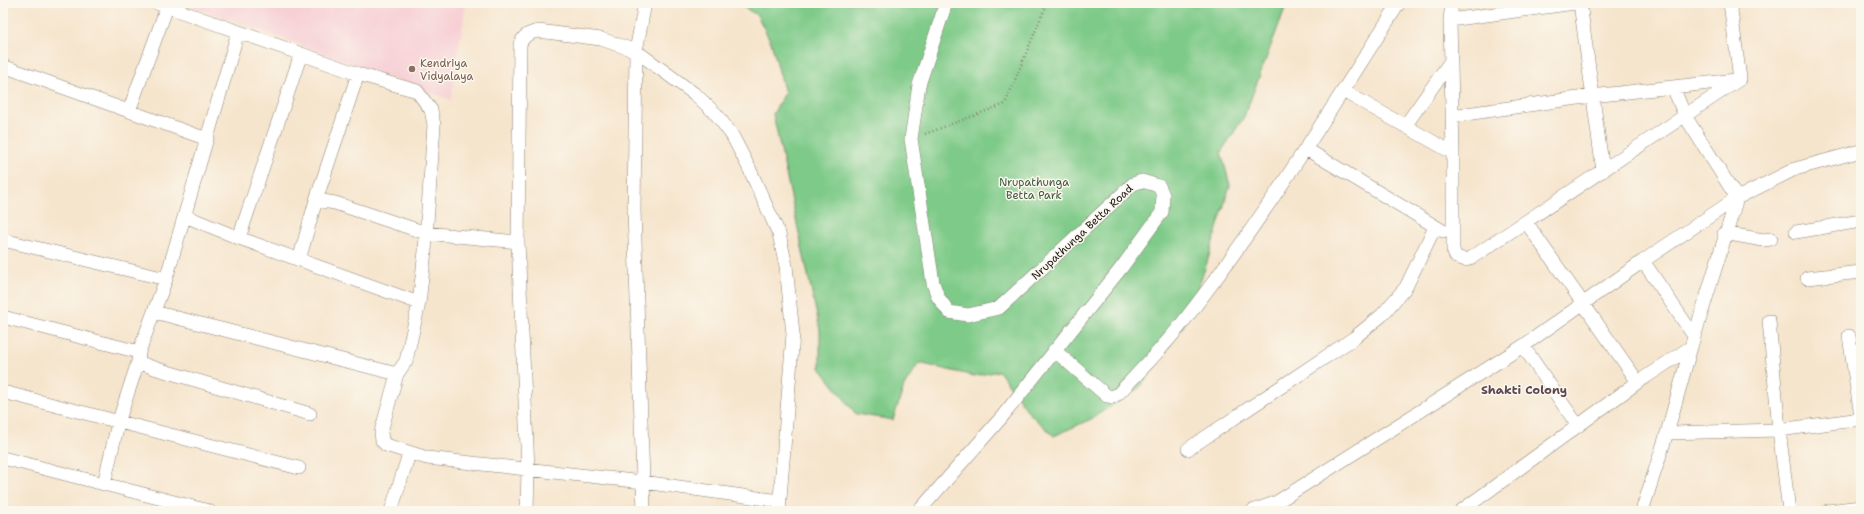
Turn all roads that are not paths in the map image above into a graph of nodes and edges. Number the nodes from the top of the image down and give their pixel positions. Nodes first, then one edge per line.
1 (645, 3) edge
2 (946, 3) edge
3 (1399, 3) edge
4 (1452, 3) edge
5 (1575, 3) edge
6 (1580, 3) edge
7 (1730, 3) edge
8 (162, 5) edge
9 (1450, 20) junction
10 (238, 32) junction
11 (636, 51) junction
12 (301, 54) junction
13 (1450, 62) junction
14 (3, 66) edge
15 (358, 74) junction
16 (1740, 79) junction
17 (1673, 87) junction
18 (1343, 90) junction
19 (1592, 96) junction
20 (129, 111) junction
21 (1452, 116) junction
22 (1685, 116) junction
23 (1405, 126) junction
24 (207, 139) junction
25 (1306, 149) junction
26 (1861, 151) edge
27 (1453, 153) junction
28 (1602, 171) junction
29 (1737, 198) junction
30 (316, 200) junction
31 (185, 216) junction
32 (1861, 221) edge
33 (1526, 222) junction
34 (1435, 226) junction
35 (1796, 232) dead end
36 (426, 233) junction
37 (1724, 233) junction
38 (1453, 237) junction
39 (239, 238) junction
40 (1771, 239) dead end
41 (3, 240) edge
42 (518, 242) junction
43 (299, 260) junction
44 (1643, 261) junction
45 (1861, 272) edge
46 (1807, 278) dead end
47 (166, 280) junction
48 (419, 303) junction
49 (1582, 303) junction
50 (154, 312) junction
51 (3, 317) edge
52 (1769, 321) dead end
53 (1849, 336) dead end
54 (1692, 341) junction
55 (1523, 346) junction
56 (1054, 350) junction
57 (139, 357) junction
58 (397, 374) junction
59 (1638, 382) junction
60 (3, 392) edge
61 (310, 414) dead end
62 (1861, 416) edge
63 (1861, 419) edge
64 (118, 423) junction
65 (1578, 426) junction
66 (1779, 430) junction
67 (1667, 433) junction
68 (1188, 450) dead end
69 (409, 454) junction
70 (3, 458) edge
71 (299, 468) dead end
72 (528, 469) junction
73 (643, 482) junction
74 (104, 484) junction
75 (780, 506) edge
76 (1281, 507) edge
77 (1861, 507) edge
78 (209, 511) edge
79 (391, 511) edge
80 (527, 511) edge
81 (644, 511) edge
82 (919, 511) edge
83 (1252, 511) edge
84 (1461, 511) edge
85 (1642, 511) edge
86 (1789, 511) edge
87 (1828, 511) edge

1 - 11 street
2 - 56 street, Nrupathunga Betta Road
3 - 18 street
4 - 9 street
5 - 9 street
6 - 19 street
7 - 16 street
8 - 10 street
8 - 20 street
9 - 13 street
10 - 12 street
10 - 24 street
11 - 42 street
11 - 73 street
11 - 75 street
12 - 15 street
12 - 39 street
13 - 21 street
13 - 23 street
14 - 20 street
15 - 30 street
15 - 36 street
16 - 17 street
16 - 22 street
17 - 19 street
17 - 22 street
18 - 23 street
18 - 25 street
19 - 21 street
19 - 28 street
20 - 24 street
21 - 27 street
22 - 28 street
22 - 29 street
23 - 27 street
24 - 31 street
25 - 34 street
25 - 56 street
26 - 29 street
27 - 38 street
28 - 33 street
29 - 37 street
29 - 44 street
30 - 36 street
30 - 43 street
31 - 39 street
31 - 47 street
32 - 35 street
33 - 38 street
33 - 49 street
34 - 38 street
34 - 68 street
36 - 42 street
36 - 48 street
37 - 40 street
37 - 54 street
39 - 43 street
41 - 47 street
42 - 72 street
43 - 48 street
44 - 49 street
44 - 54 street
45 - 46 street
47 - 50 street
48 - 58 street
49 - 55 street
49 - 59 street
50 - 57 street
50 - 58 street
51 - 57 street
52 - 66 street
53 - 62 street
54 - 59 street
54 - 67 street
55 - 65 street
55 - 76 street
56 - 82 street, Nrupathunga Betta Road
57 - 61 street
57 - 64 street
58 - 69 street
59 - 65 street
60 - 64 street
63 - 66 street
64 - 71 street
64 - 74 street
65 - 84 street
66 - 67 street
66 - 86 street
67 - 85 street
69 - 72 street
69 - 79 street
70 - 74 street
72 - 73 street
72 - 80 street
73 - 75 street
73 - 81 street
74 - 78 street
76 - 83 street
77 - 87 street

